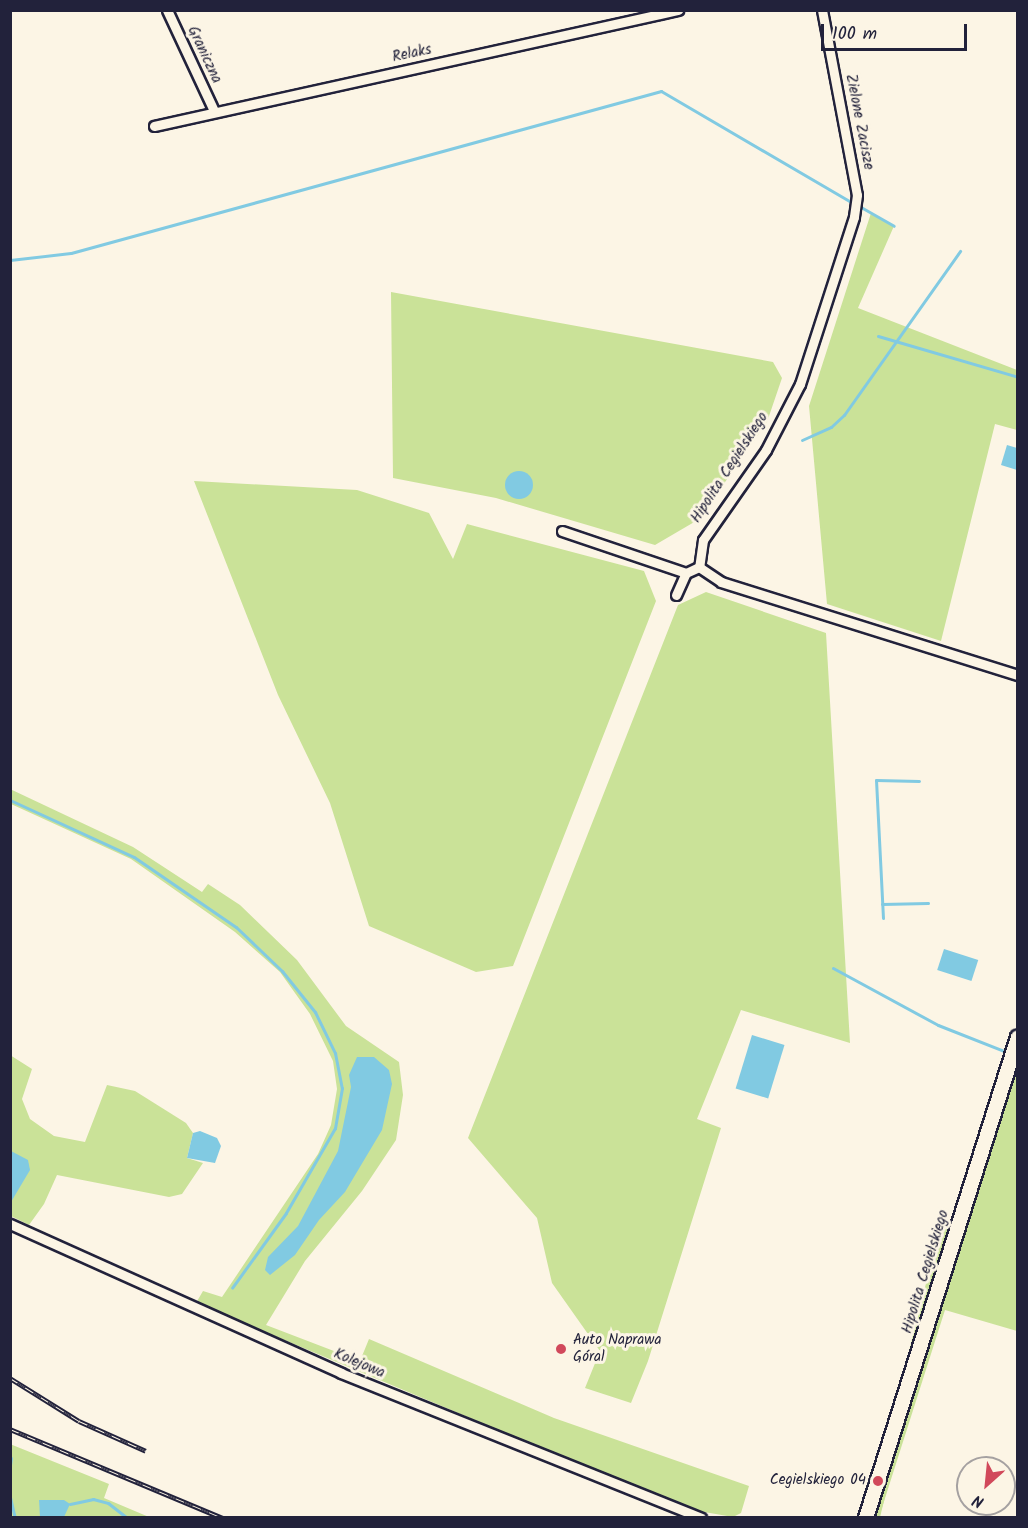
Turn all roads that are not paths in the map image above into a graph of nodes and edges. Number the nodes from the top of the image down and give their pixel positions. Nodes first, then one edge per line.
1 (167, 10) edge
2 (678, 10) edge
3 (822, 10) edge
4 (214, 111) junction
5 (154, 126) dead end
6 (856, 205) joint
7 (562, 531) dead end
8 (699, 567) junction
9 (686, 573) junction
10 (676, 595) dead end
11 (1017, 675) edge
12 (1017, 1037) edge
13 (10, 1224) edge
14 (701, 1518) edge
15 (866, 1518) edge

1 - 4 street, Graniczna
2 - 4 street, Relaks
3 - 6 street, Zielone Zacisze
4 - 5 street, Relaks
6 - 8 street, Hipolita Cegielskiego
7 - 9 street
8 - 9 street
8 - 11 street
9 - 10 street
12 - 15 street, Hipolita Cegielskiego
13 - 14 street, Kolejowa

